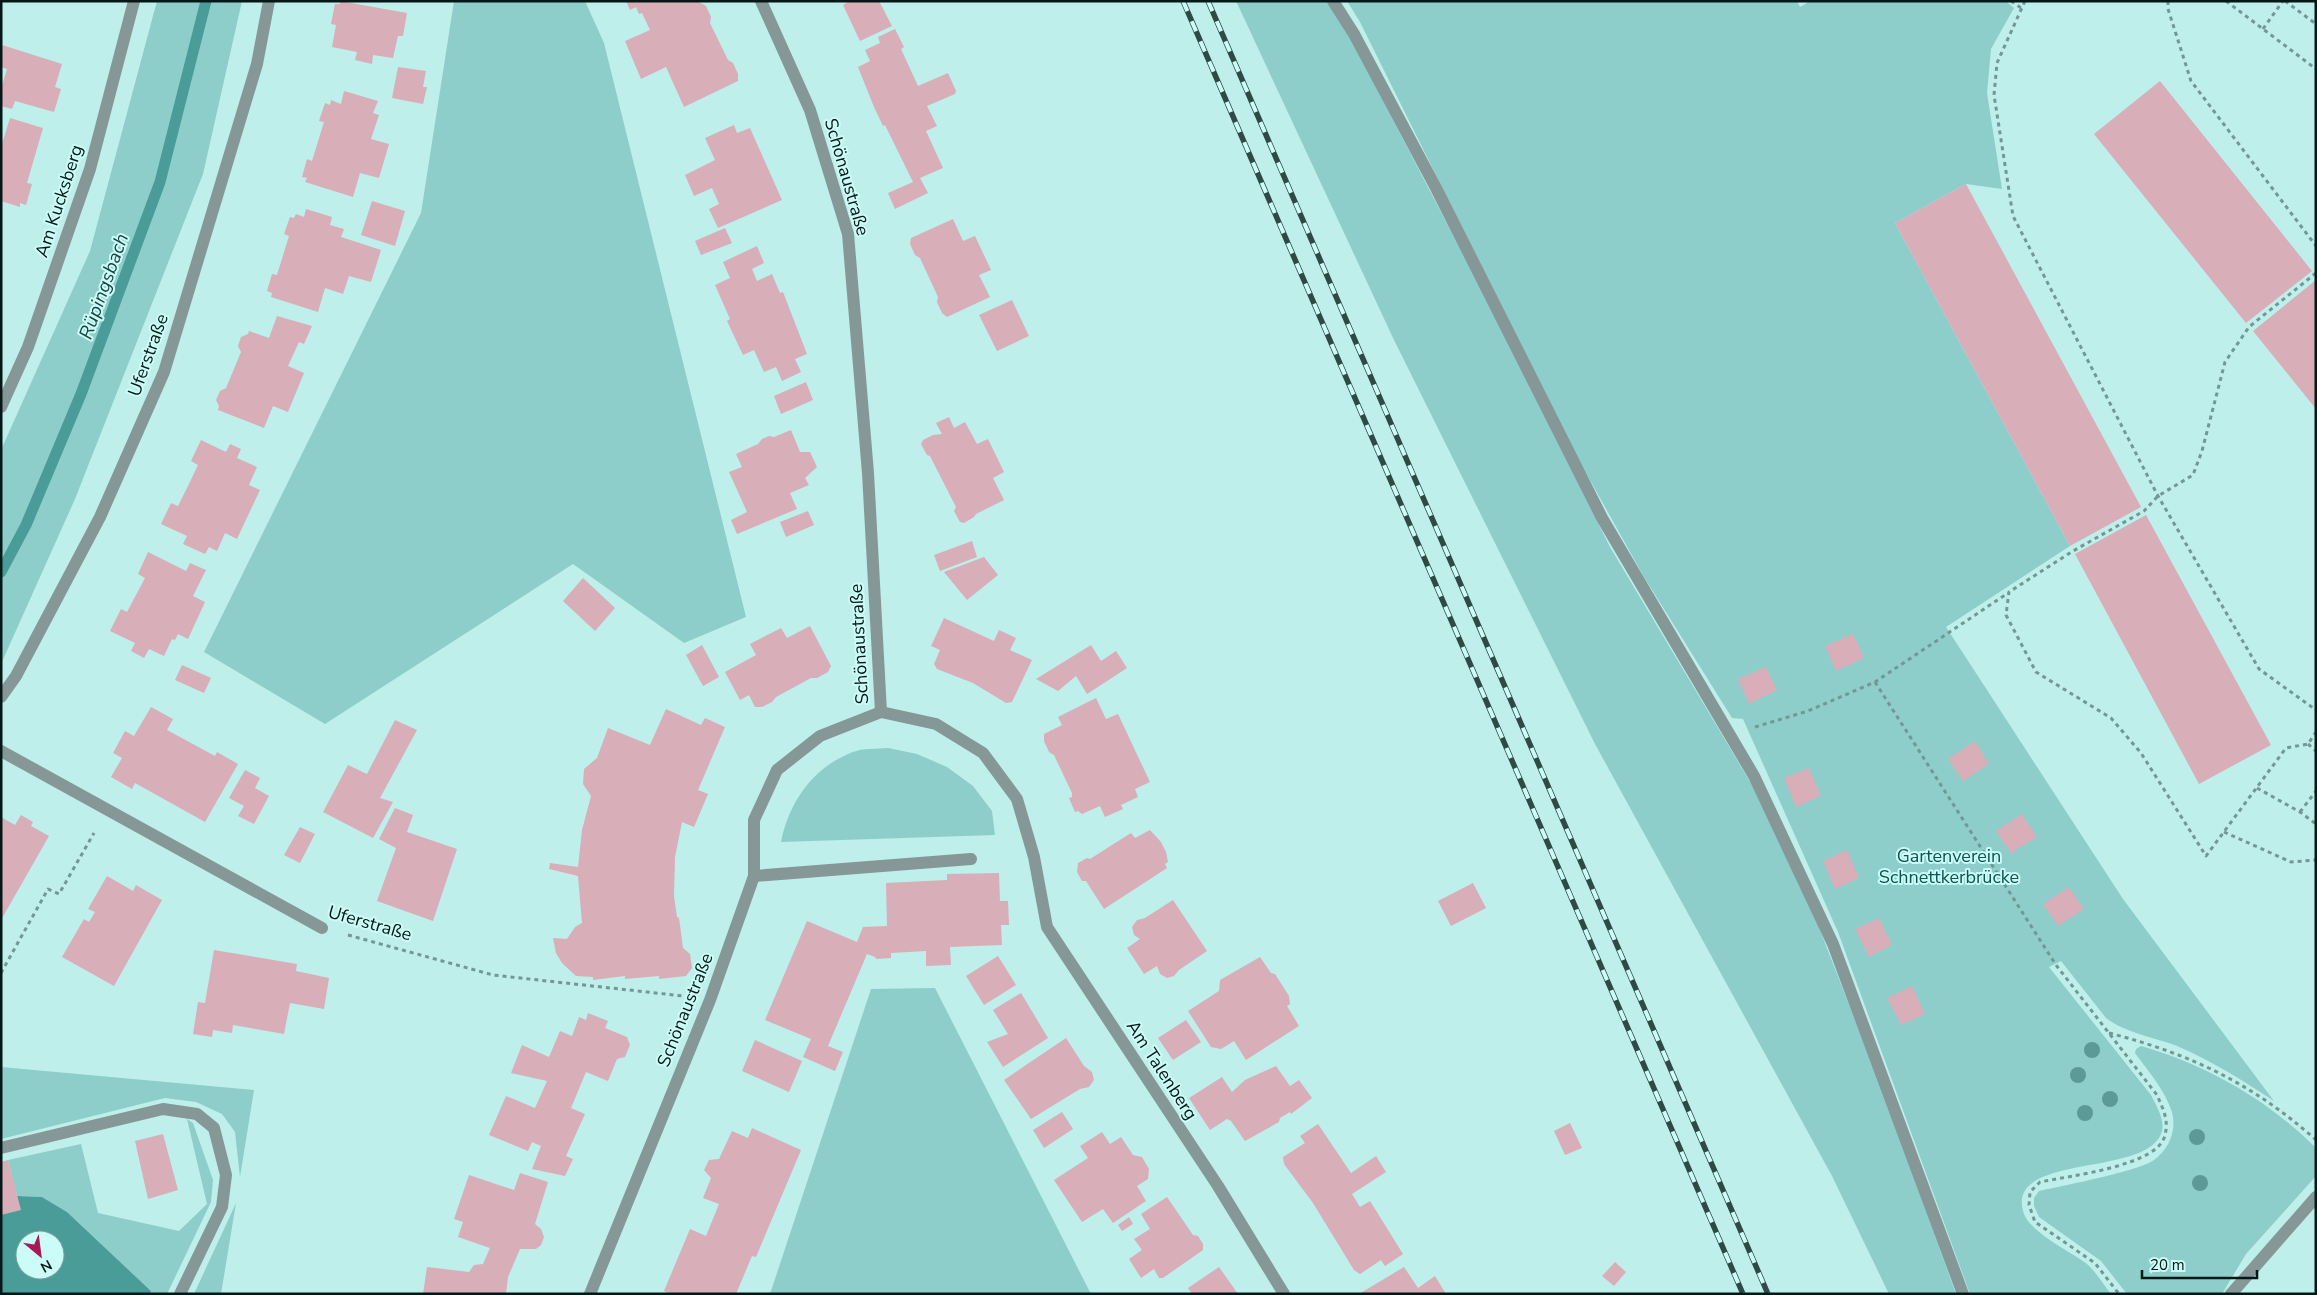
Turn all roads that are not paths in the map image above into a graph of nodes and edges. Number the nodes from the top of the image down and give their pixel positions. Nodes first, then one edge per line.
1 (134, 1) edge
2 (269, 1) edge
3 (761, 1) edge
4 (1333, 1) edge
5 (1, 407) edge
6 (1, 697) edge
7 (881, 712) junction
8 (1, 751) edge
9 (971, 859) dead end
10 (754, 876) junction
11 (322, 928) road end
12 (1, 1148) edge
13 (2316, 1197) edge
14 (2233, 1293) edge
15 (180, 1294) edge
16 (590, 1294) edge
17 (1284, 1294) edge
18 (1963, 1294) edge

1 - 5 street, Am Kucksberg
2 - 6 street, Uferstraße
3 - 7 street, Schönaustraße
4 - 18 street
7 - 10 street, Schönaustraße
7 - 17 street, Am Talenberg
8 - 11 street, Uferstraße
9 - 10 street
10 - 16 street, Schönaustraße
12 - 15 street
13 - 14 street

